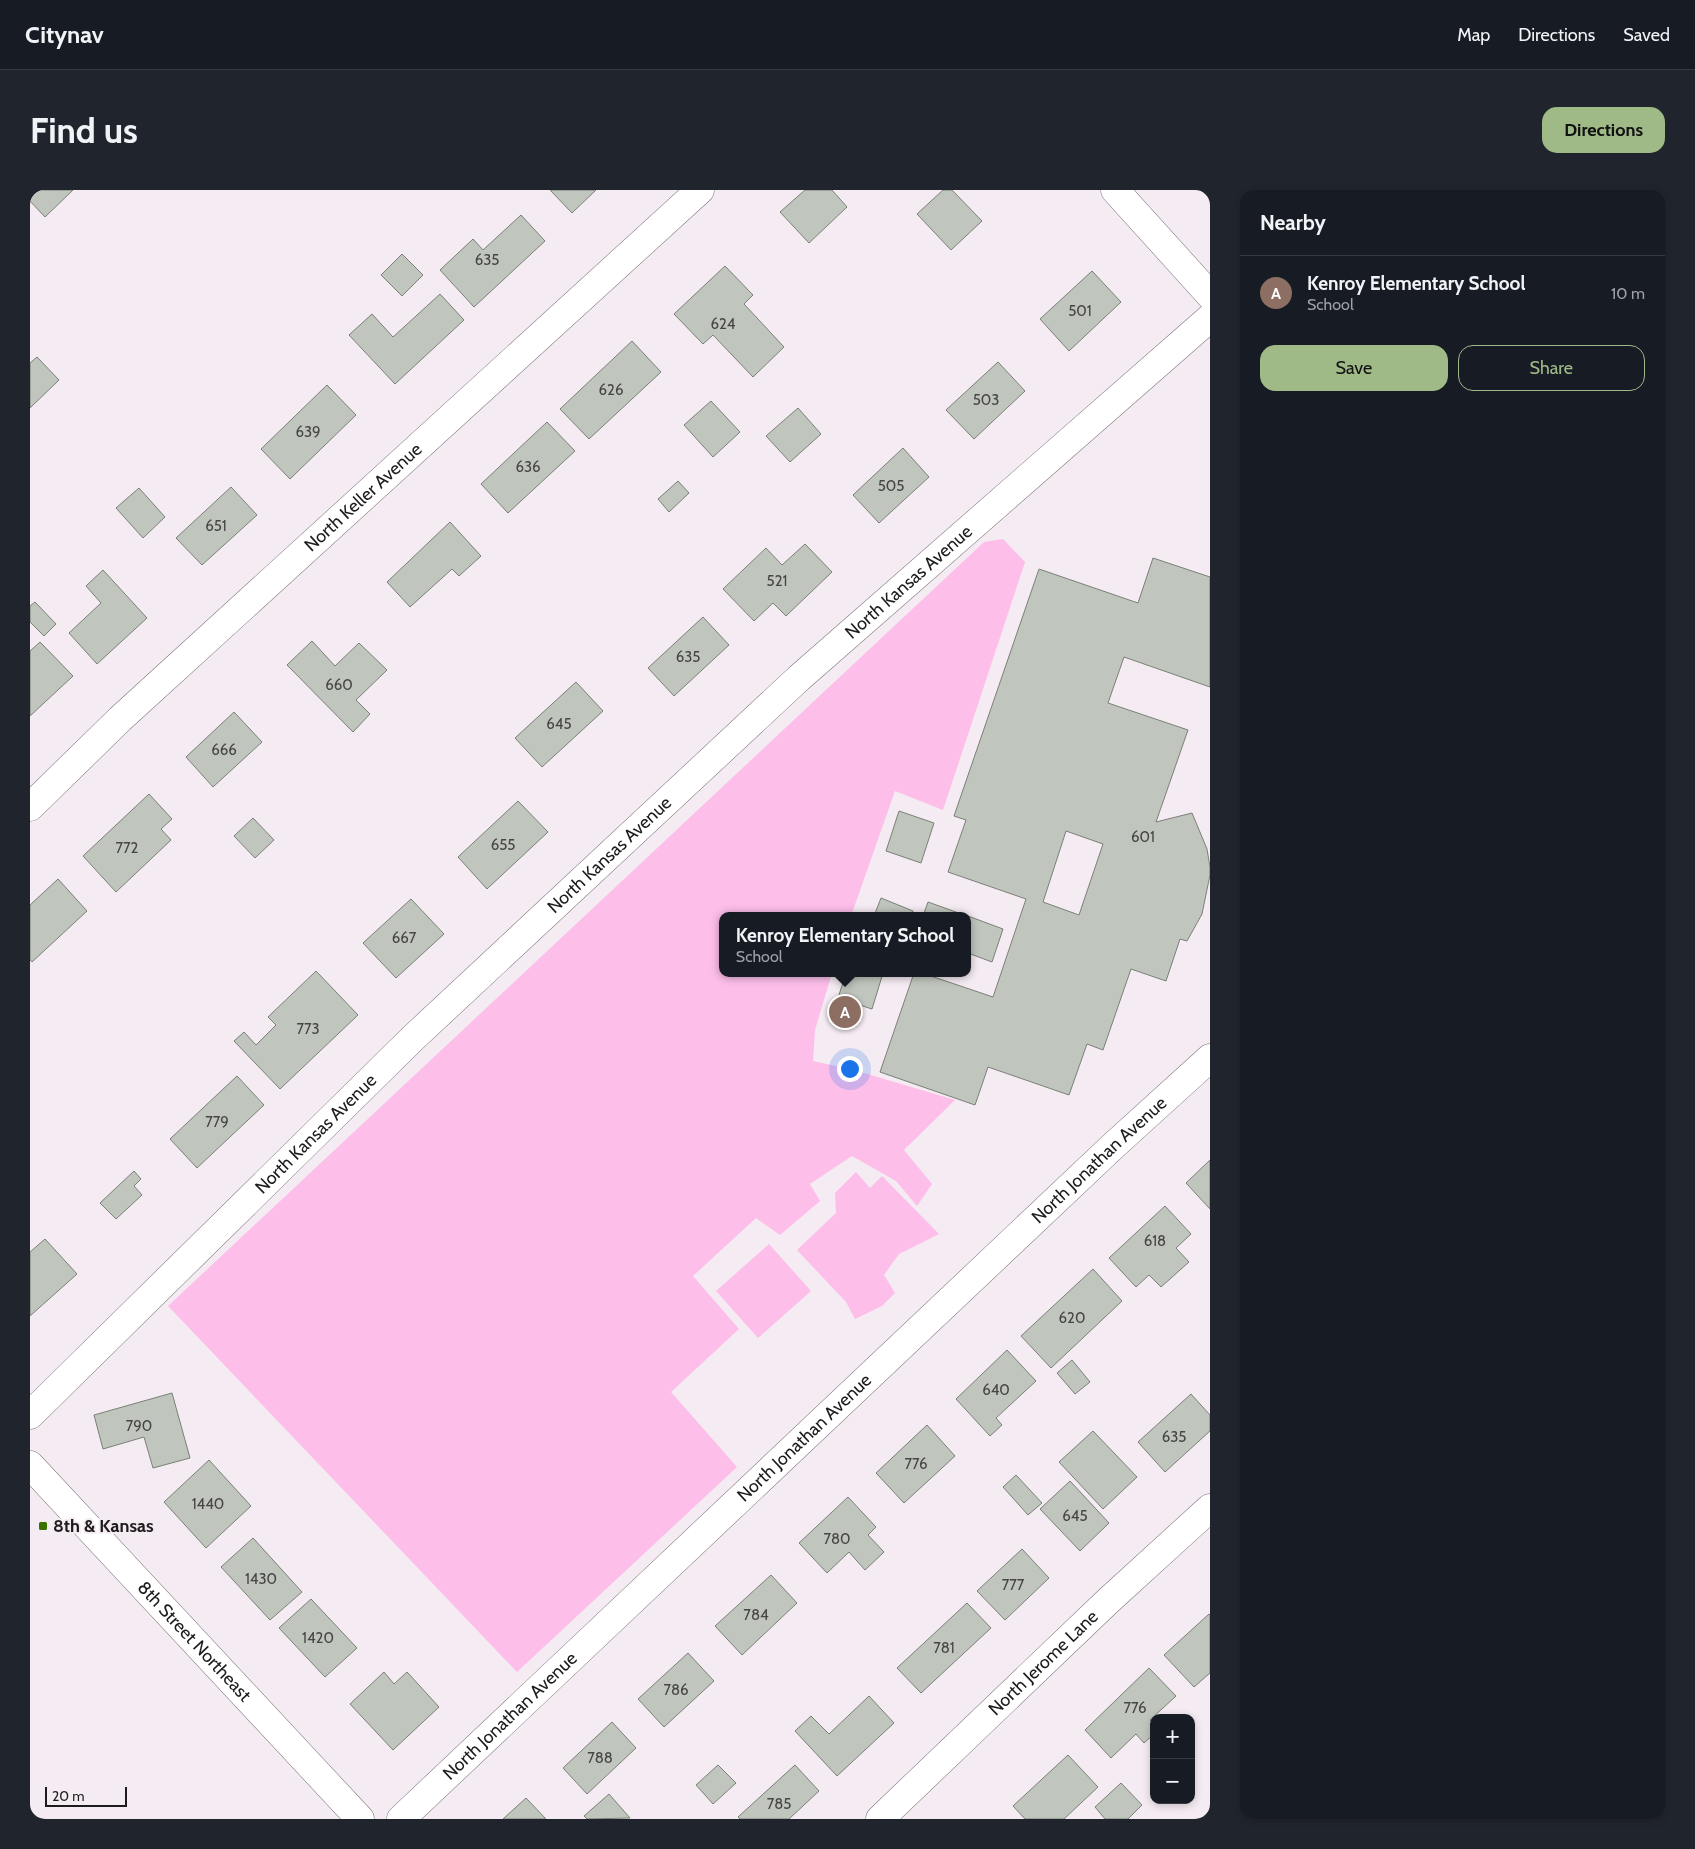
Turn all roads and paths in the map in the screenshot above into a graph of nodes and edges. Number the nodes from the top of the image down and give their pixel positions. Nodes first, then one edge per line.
1 (700, 190) edge
2 (1115, 190) edge
3 (1210, 295) edge
4 (1210, 318) edge
5 (30, 807) edge
6 (1210, 1058) edge
7 (30, 1415) edge
8 (30, 1465) edge
9 (1210, 1508) edge
10 (360, 1819) edge
11 (401, 1819) edge
12 (880, 1819) edge

1 - 5 street, North Keller Avenue
2 - 3 street
4 - 7 street, North Kansas Avenue
6 - 11 street, North Jonathan Avenue
8 - 10 street, 8th Street Northeast
9 - 12 street, North Jerome Lane

